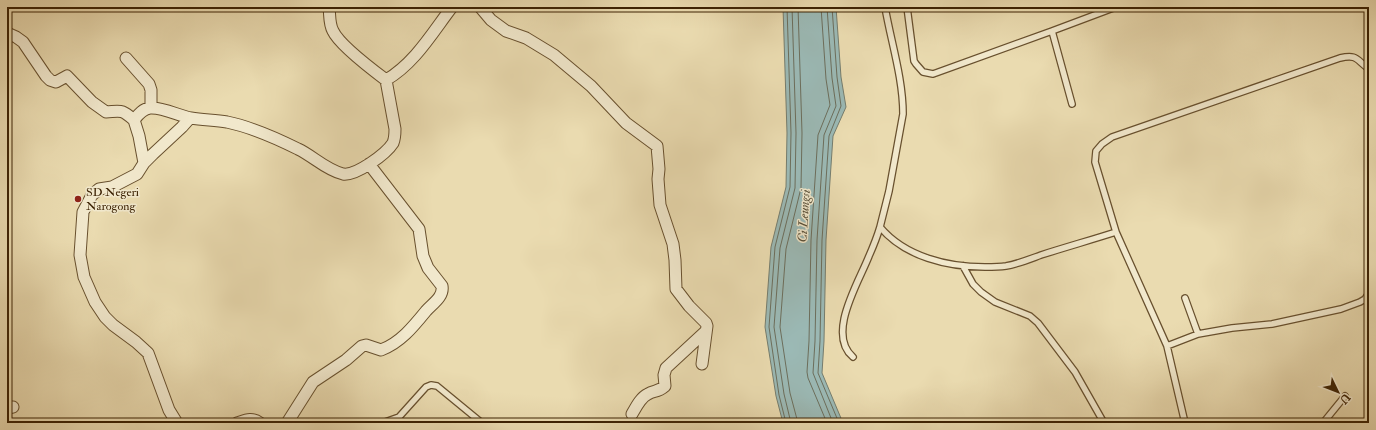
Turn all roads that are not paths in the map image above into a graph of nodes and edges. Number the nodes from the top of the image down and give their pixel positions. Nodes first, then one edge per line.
1 (329, 7) edge
2 (452, 7) edge
3 (480, 7) edge
4 (885, 7) edge
5 (907, 7) edge
6 (1116, 7) edge
7 (1052, 31) junction
8 (7, 33) edge
9 (126, 58) dead end
10 (1369, 69) edge
11 (386, 80) junction
12 (1072, 104) dead end
13 (152, 108) junction
14 (190, 118) junction
15 (134, 120) junction
16 (144, 163) junction
17 (369, 164) junction
18 (880, 227) junction
19 (1116, 232) junction
20 (963, 266) junction
21 (1369, 292) edge
22 (1185, 298) dead end
23 (706, 331) junction
24 (1198, 334) junction
25 (1167, 346) junction
26 (853, 357) dead end
27 (702, 364) dead end
28 (1345, 396) dead end
29 (632, 414) dead end
30 (177, 423) edge
31 (237, 423) edge
32 (260, 423) edge
33 (287, 423) edge
34 (382, 423) edge
35 (482, 423) edge
36 (1104, 423) edge
37 (1185, 423) edge
38 (1323, 423) edge

1 - 11 street
2 - 11 street
3 - 23 street
4 - 18 lane
5 - 7 lane
6 - 7 lane
7 - 12 lane
8 - 15 street
9 - 13 street
10 - 19 lane
11 - 17 street
13 - 14 street
13 - 15 street
14 - 16 street
14 - 17 street
15 - 16 street
16 - 30 street
17 - 33 street
18 - 20 lane
18 - 26 lane
19 - 20 lane
19 - 25 lane
20 - 36 lane
21 - 24 lane
22 - 24 lane
23 - 27 street
23 - 29 street
24 - 25 lane
25 - 37 lane
28 - 38 lane
31 - 32 street
34 - 35 lane

